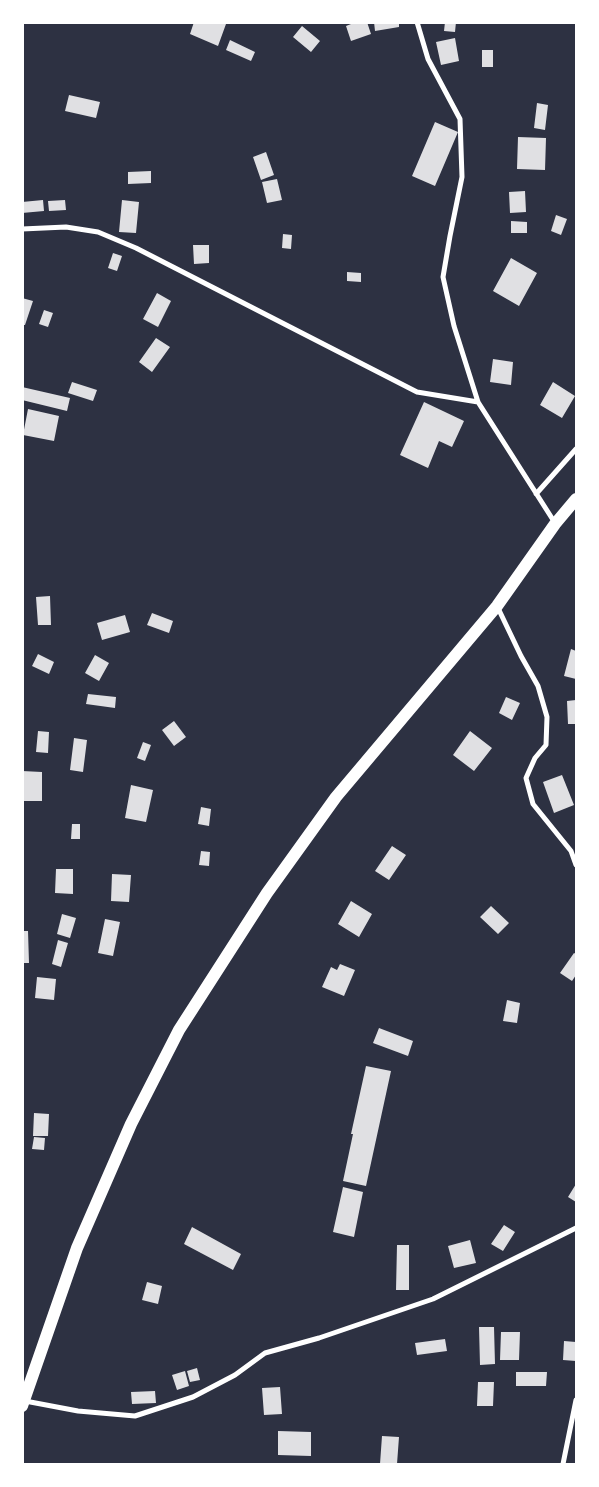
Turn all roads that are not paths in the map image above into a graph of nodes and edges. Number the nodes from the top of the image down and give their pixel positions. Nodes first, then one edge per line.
1 (417, 22) edge
2 (22, 229) edge
3 (478, 402) junction
4 (576, 449) edge
5 (536, 494) junction
6 (576, 499) edge
7 (555, 524) junction
8 (497, 606) junction
9 (576, 865) edge
10 (576, 1228) edge
11 (576, 1400) edge
12 (23, 1403) edge
13 (563, 1464) edge

1 - 3 street
2 - 3 street
3 - 5 street
4 - 5 street
5 - 7 street
6 - 7 main road
7 - 8 main road
8 - 9 street
8 - 12 main road
10 - 12 street
11 - 13 street

